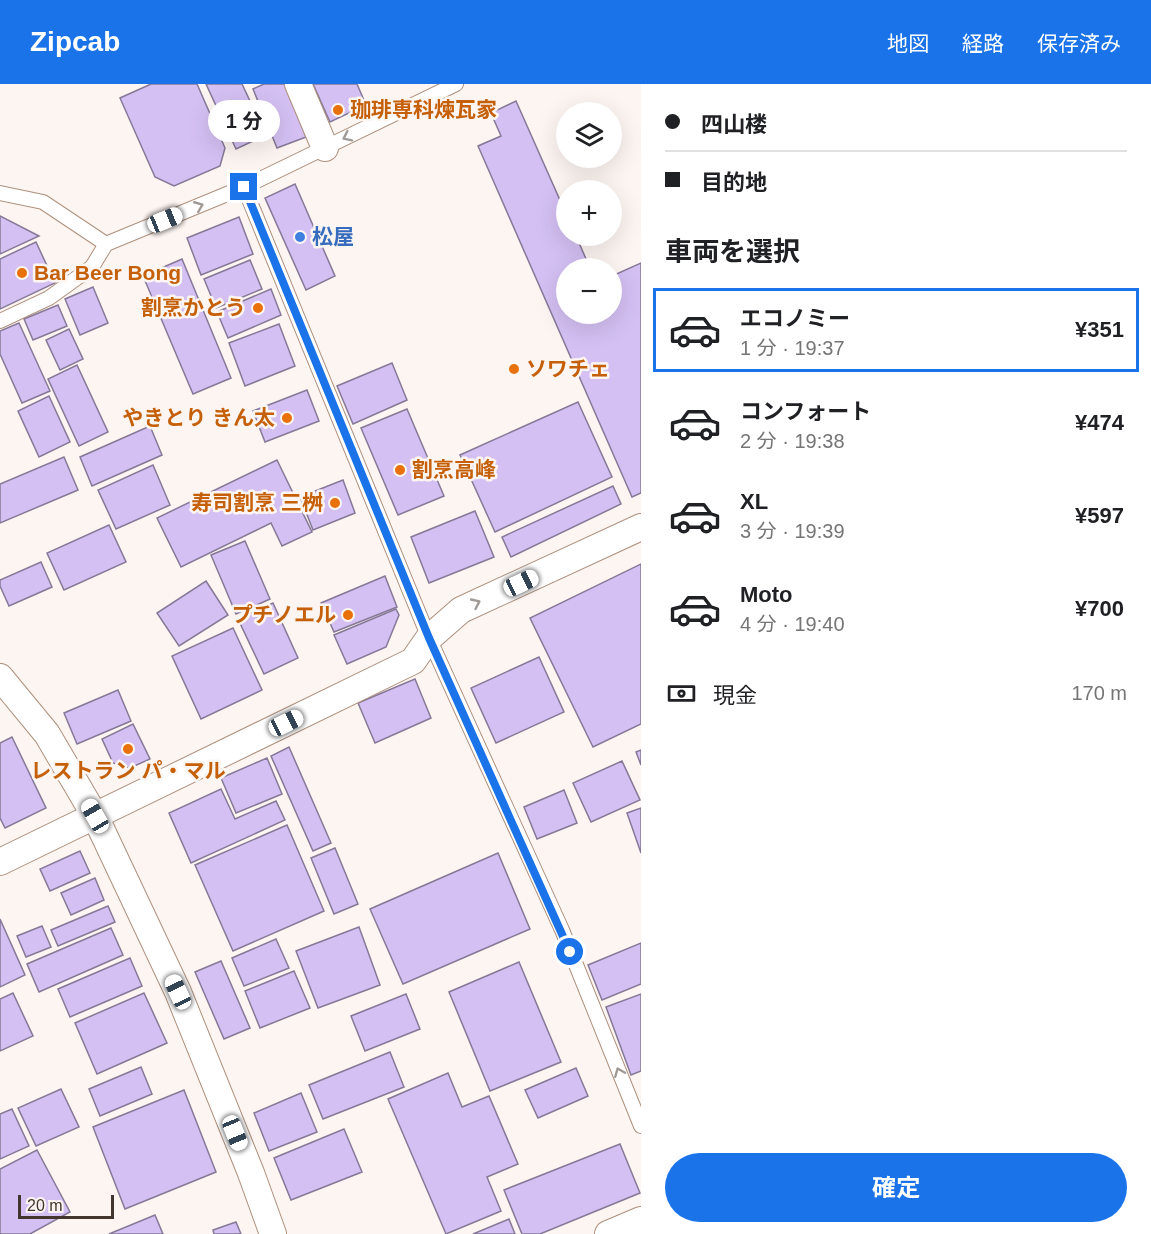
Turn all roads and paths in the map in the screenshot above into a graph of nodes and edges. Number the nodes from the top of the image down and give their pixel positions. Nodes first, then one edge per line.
1 (298, 84) edge
2 (456, 84) edge
3 (325, 148) junction
4 (244, 187) junction
5 (0, 193) edge
6 (106, 244) junction
7 (0, 321) edge
8 (641, 528) edge
9 (429, 638) junction
10 (0, 677) edge
11 (95, 816) junction
12 (0, 862) edge
13 (641, 1126) edge
14 (641, 1220) edge
15 (273, 1234) edge
16 (608, 1234) edge

1 - 3 street
2 -> 3 lane
3 - 4 lane
6 -> 4 lane
4 - 9 lane
5 - 6 lane
6 - 7 lane
9 -> 8 street
9 - 11 street
13 -> 9 lane
10 - 11 street
11 - 12 street
11 - 15 street
14 - 16 street

